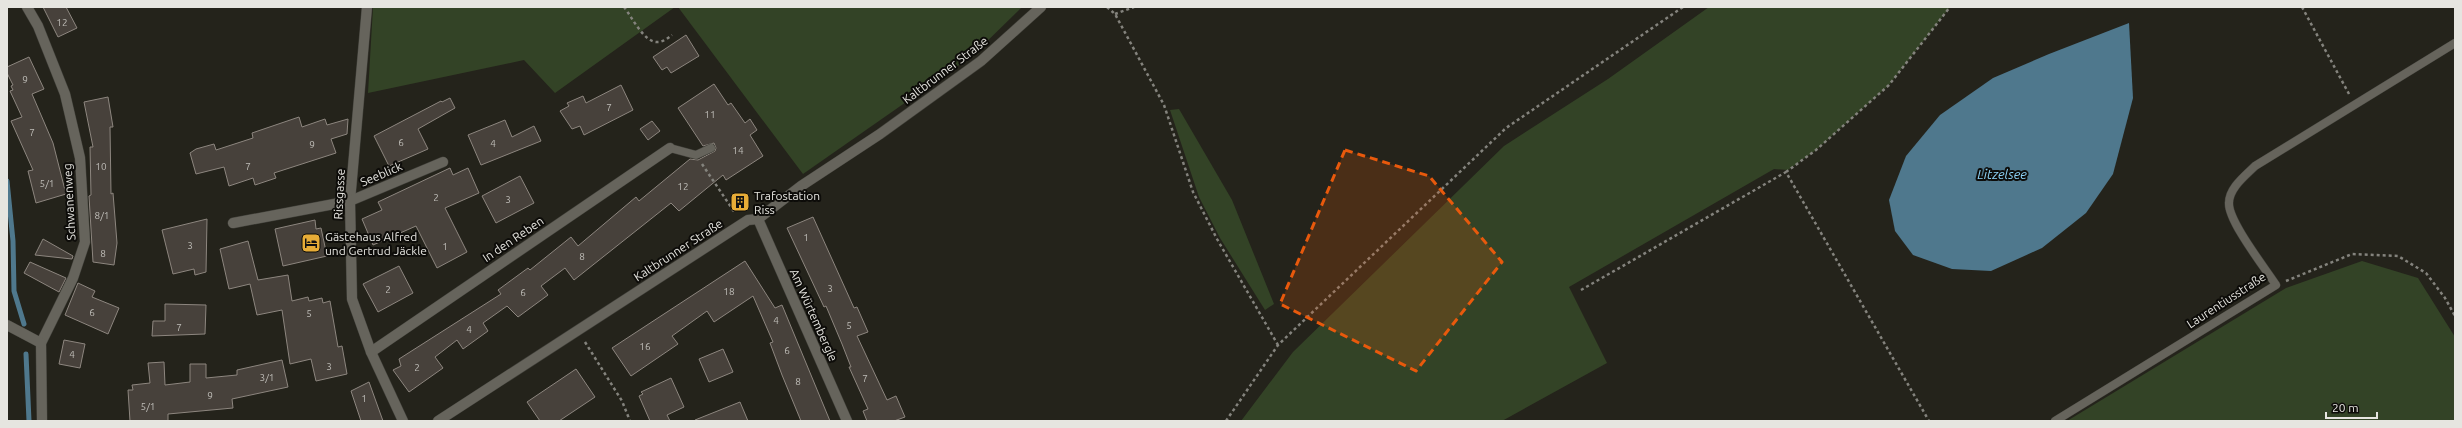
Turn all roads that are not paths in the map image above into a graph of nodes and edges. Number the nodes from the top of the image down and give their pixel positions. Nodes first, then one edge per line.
1 (27, 7) edge
2 (366, 7) edge
3 (1041, 7) edge
4 (2455, 43) edge
5 (670, 148) joint
6 (712, 148) dead end
7 (443, 162) dead end
8 (350, 201) junction
9 (758, 219) junction
10 (233, 223) dead end
11 (7, 325) edge
12 (41, 343) junction
13 (371, 352) junction
14 (42, 421) edge
15 (403, 421) edge
16 (438, 421) edge
17 (847, 421) edge
18 (2055, 421) edge

1 - 12 street, Schwanenweg
2 - 8 street, Rissgasse
3 - 9 street, Kaltbrunner Straße
4 - 18 lane, Laurentiusstraße
5 - 6 lane
5 - 13 street, In den Reben
7 - 8 street, Seeblick
8 - 10 street, Seeblick
8 - 13 street, Rissgasse
9 - 16 street, Kaltbrunner Straße
9 - 17 street, Am Würtembergle
11 - 12 street
12 - 14 street, Schwanenweg
13 - 15 street, Rissgasse

